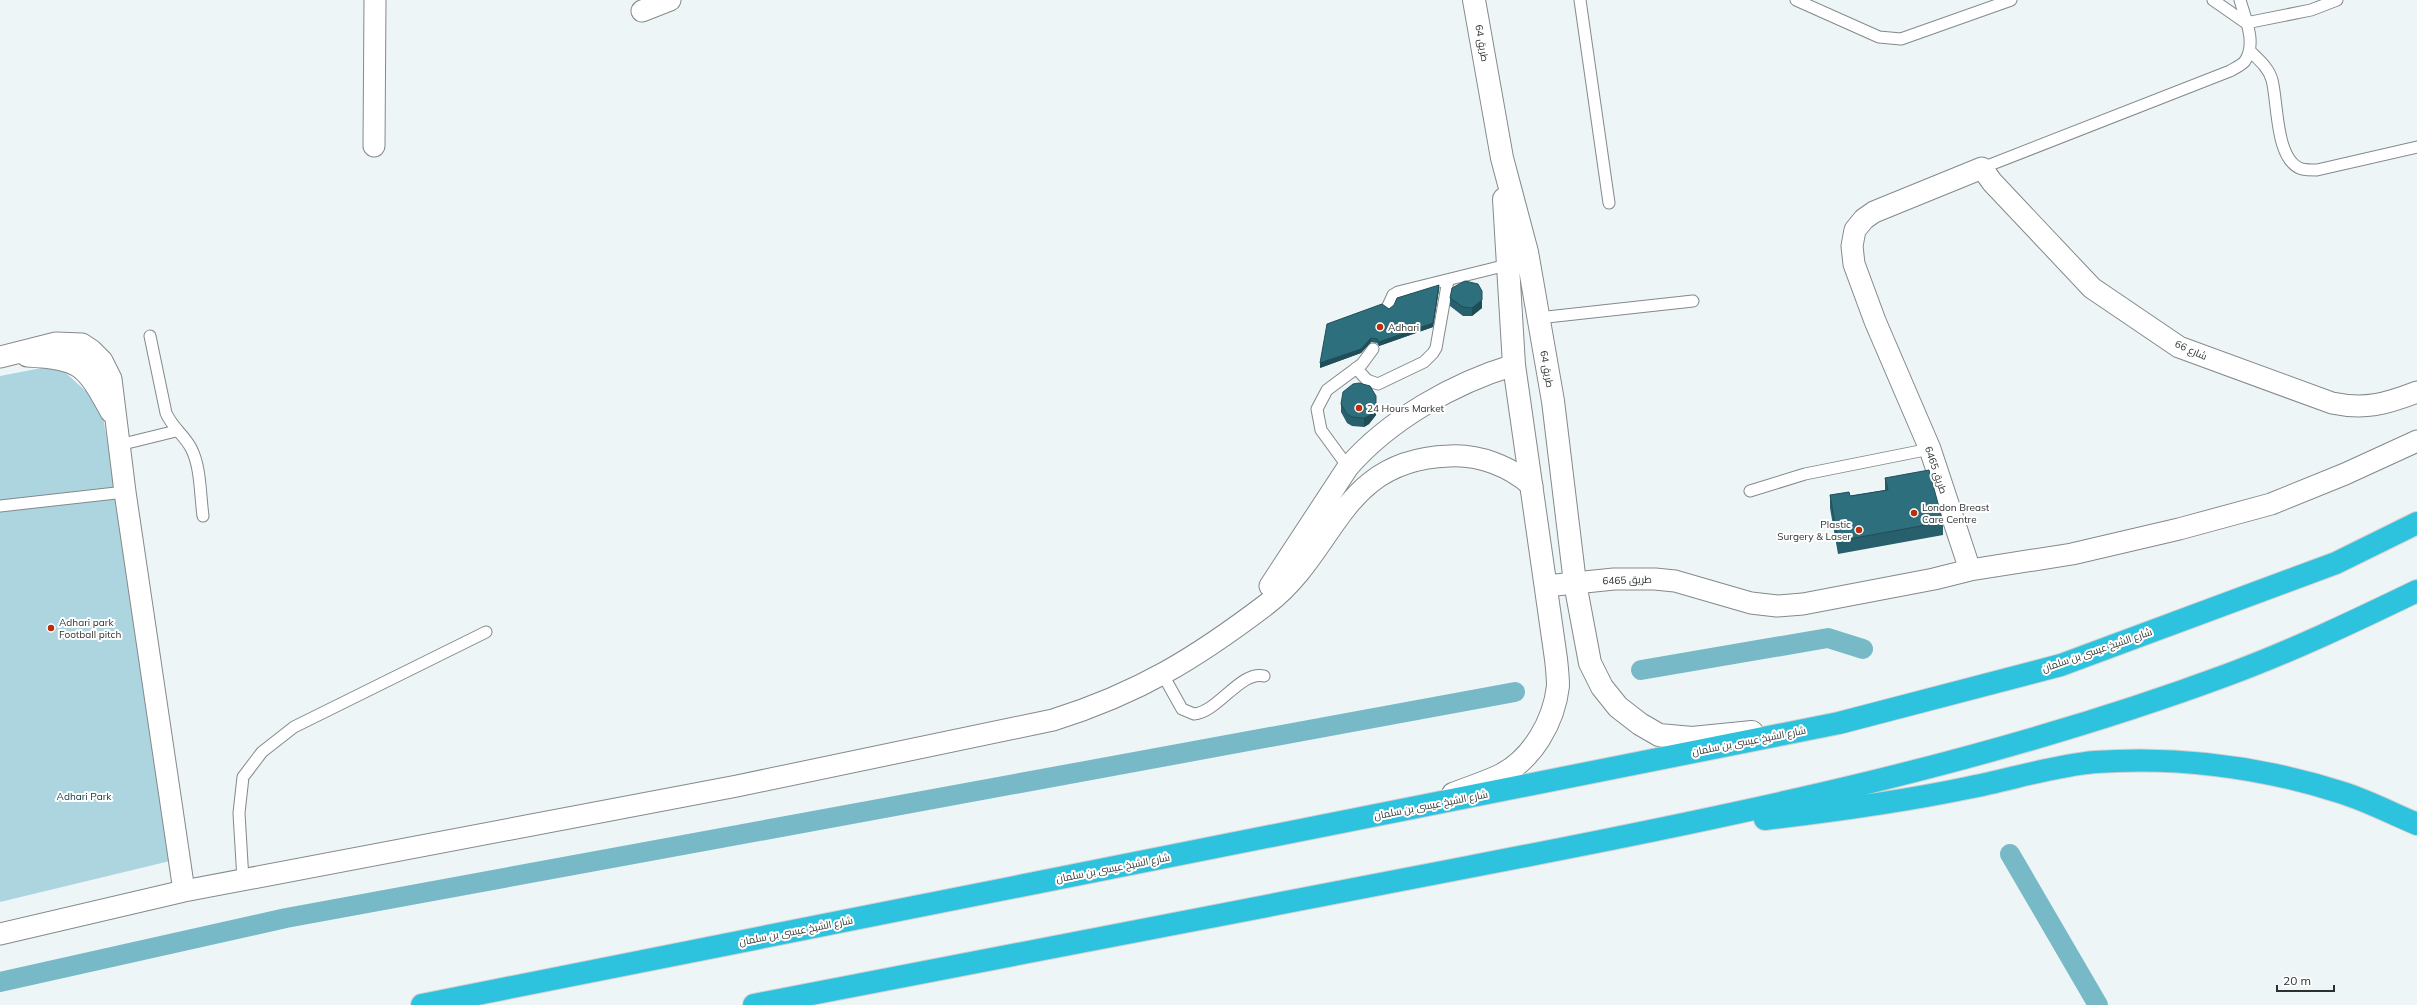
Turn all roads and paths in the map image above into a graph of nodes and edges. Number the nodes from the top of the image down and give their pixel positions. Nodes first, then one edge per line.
1 (375, 0) edge
2 (670, 0) edge
3 (1474, 0) edge
4 (1580, 0) edge
5 (1796, 0) edge
6 (2011, 0) edge
7 (2213, 0) edge
8 (2240, 0) edge
9 (2337, 0) edge
10 (642, 11) dead end
11 (2246, 23) junction
12 (2250, 51) junction
13 (374, 146) dead end
14 (2417, 147) edge
15 (1502, 158) junction
16 (1987, 175) junction
17 (1609, 203) dead end
18 (1507, 265) junction
19 (1448, 280) junction
20 (1693, 301) dead end
21 (1388, 306) edge
22 (1538, 318) junction
23 (150, 336) dead end
24 (1373, 349) dead end
25 (5, 356) edge
26 (1545, 358) junction
27 (1514, 365) junction
28 (1356, 368) junction
29 (2417, 392) edge
30 (176, 431) junction
31 (2417, 441) edge
32 (119, 445) junction
33 (1930, 449) junction
34 (1348, 467) junction
35 (1532, 486) junction
36 (1363, 487) junction
37 (1750, 491) dead end
38 (125, 492) junction
39 (0, 506) edge
40 (203, 516) dead end
41 (2417, 523) edge
42 (1970, 570) junction
43 (1575, 583) junction
44 (1546, 586) junction
45 (2417, 591) edge
46 (1251, 614) junction
47 (486, 632) dead end
48 (1163, 675) junction
49 (1264, 676) dead end
50 (1839, 723) junction
51 (2345, 793) junction
52 (2417, 808) edge
53 (1414, 809) junction
54 (2417, 824) edge
55 (1688, 825) junction
56 (242, 880) junction
57 (184, 891) junction
58 (0, 934) edge
59 (422, 1005) edge
60 (754, 1005) edge

1 - 13 street
2 - 10 street
3 - 15 street, طريق 64
4 - 17 lane
5 - 6 lane
7 - 11 lane
8 - 11 lane
9 - 11 lane
11 - 12 lane
12 - 14 lane
12 - 16 lane
15 - 18 street, طريق 64
15 - 22 street, طريق 64
16 - 29 street, شارع 66
16 - 33 street, طريق 6465
18 - 19 lane
18 - 27 street, طريق 64
19 - 21 lane
19 - 28 lane
20 - 22 lane
22 - 26 street, طريق 64
23 - 30 lane
24 - 28 lane
25 - 32 street
26 - 27 street
26 - 43 street, طريق 64
27 - 34 street
27 - 35 street, طريق 64
28 - 34 lane
30 - 32 lane
30 - 40 lane
31 - 42 street
32 - 38 street
33 - 37 lane
33 - 42 street, طريق 6465
34 - 36 street
34 - 46 street
35 - 36 street
35 - 44 street, طريق 64
36 - 46 street
38 - 39 lane
38 - 57 street
41 - 50 highway, شارع الشيخ عيسى بن سلمان
42 - 43 street, طريق 6465
43 - 44 street, طريق 6465
43 - 50 street, طريق 64
44 - 53 street, طريق 64
45 - 55 highway
46 - 48 street
47 - 56 lane
48 - 49 lane
48 - 56 street
50 - 53 highway, شارع الشيخ عيسى بن سلمان
51 - 52 highway
51 - 54 highway
51 - 55 highway
53 - 59 highway, شارع الشيخ عيسى بن سلمان
55 - 60 highway
56 - 57 street
57 - 58 street

